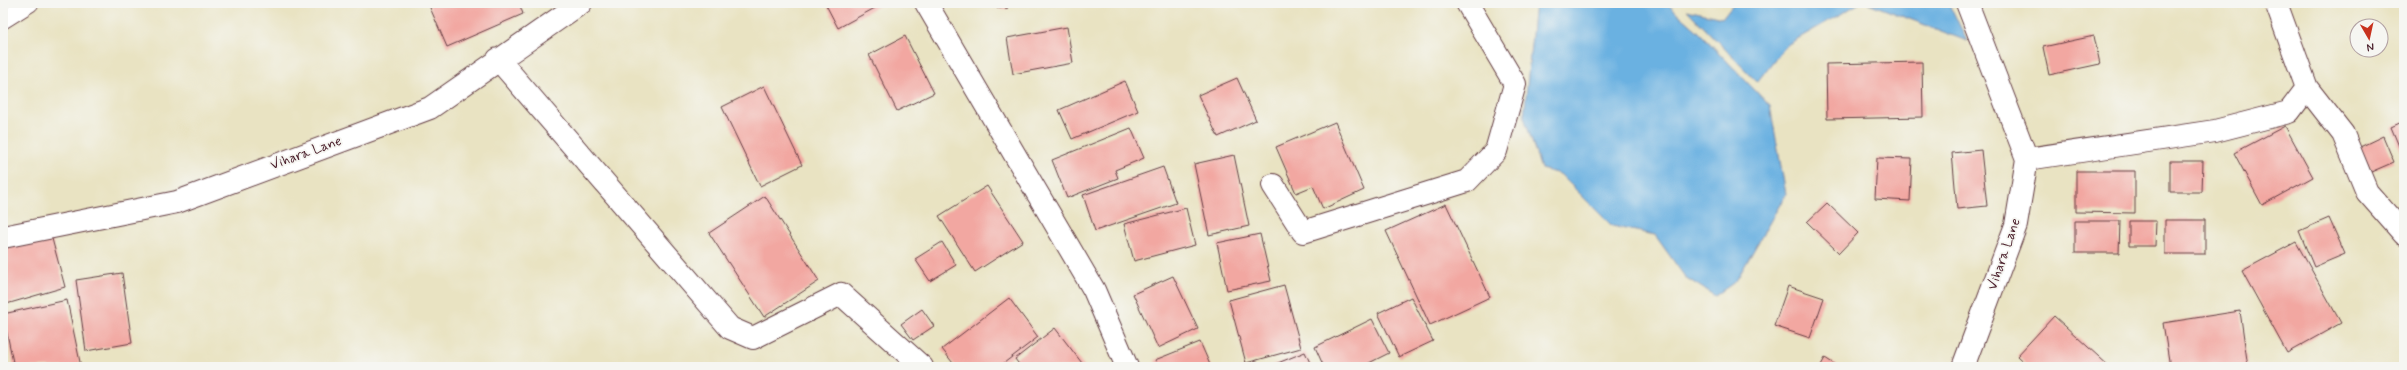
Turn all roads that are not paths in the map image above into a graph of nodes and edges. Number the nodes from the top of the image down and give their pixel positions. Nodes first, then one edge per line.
1 (30, 3) edge
2 (581, 3) edge
3 (926, 3) edge
4 (1467, 3) edge
5 (1967, 3) edge
6 (2276, 3) edge
7 (3, 20) edge
8 (498, 59) junction
9 (2307, 88) junction
10 (2027, 159) junction
11 (1273, 185) dead end
12 (2404, 234) edge
13 (3, 237) edge
14 (922, 367) edge
15 (1127, 367) edge
16 (1963, 367) edge

1 - 7 lane
2 - 8 street, Vihara Lane
3 - 15 street
4 - 11 street
5 - 10 street
6 - 9 street
8 - 13 street, Vihara Lane
8 - 14 street
9 - 10 street
9 - 12 street
10 - 16 street, Vihara Lane

